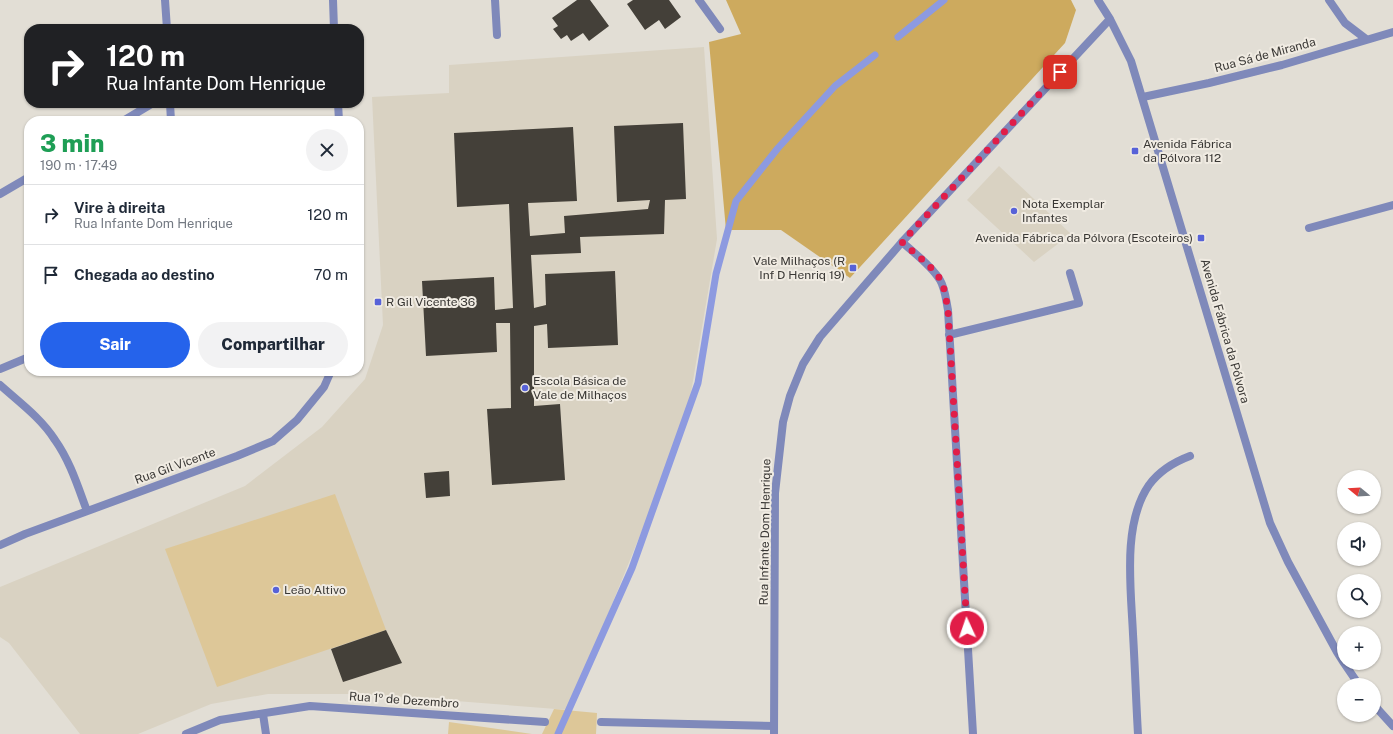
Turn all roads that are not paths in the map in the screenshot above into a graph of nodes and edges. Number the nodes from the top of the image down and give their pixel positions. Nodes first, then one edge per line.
1 (165, 0) edge
2 (333, 0) edge
3 (495, 0) edge
4 (699, 0) edge
5 (1098, 0) edge
6 (1329, 0) edge
7 (1110, 19) junction
8 (167, 24) edge
9 (334, 24) edge
10 (720, 29) dead end
11 (1393, 32) edge
12 (497, 35) dead end
13 (1366, 39) junction
14 (1143, 96) junction
15 (145, 108) edge
16 (131, 116) edge
17 (24, 180) edge
18 (0, 194) edge
19 (1393, 205) edge
20 (1309, 228) dead end
21 (902, 242) junction
22 (1070, 273) dead end
23 (949, 335) junction
24 (24, 359) edge
25 (0, 369) edge
26 (329, 376) edge
27 (0, 385) edge
28 (1190, 456) dead end
29 (87, 511) junction
30 (0, 546) edge
31 (1337, 652) edge
32 (1381, 713) edge
33 (262, 714) junction
34 (545, 722) dead end
35 (601, 722) dead end
36 (1393, 726) edge
37 (774, 730) edge
38 (186, 734) edge
39 (266, 734) edge
40 (974, 734) edge
41 (1138, 734) edge

1 - 8 street
2 - 9 street
3 - 12 street
4 - 10 street
5 - 7 street, Avenida Fábrica da Pólvora
6 - 13 street
7 - 14 street, Avenida Fábrica da Pólvora
7 - 21 street, Rua Infante Dom Henrique
11 - 13 street, Rua Sá de Miranda
13 - 14 street, Rua Sá de Miranda
14 - 31 street, Avenida Fábrica da Pólvora
15 - 16 street
17 - 18 street
19 - 20 street
21 - 23 street
21 - 37 street, Rua Infante Dom Henrique
22 - 23 street
23 - 40 street
24 - 25 street
26 - 29 street, Rua Gil Vicente
27 - 29 street
28 - 41 street
29 - 30 street, Rua Gil Vicente
32 - 36 street
33 - 34 street, Rua 1º de Dezembro
33 - 38 street, Rua 1º de Dezembro
33 - 39 street
35 - 37 street

